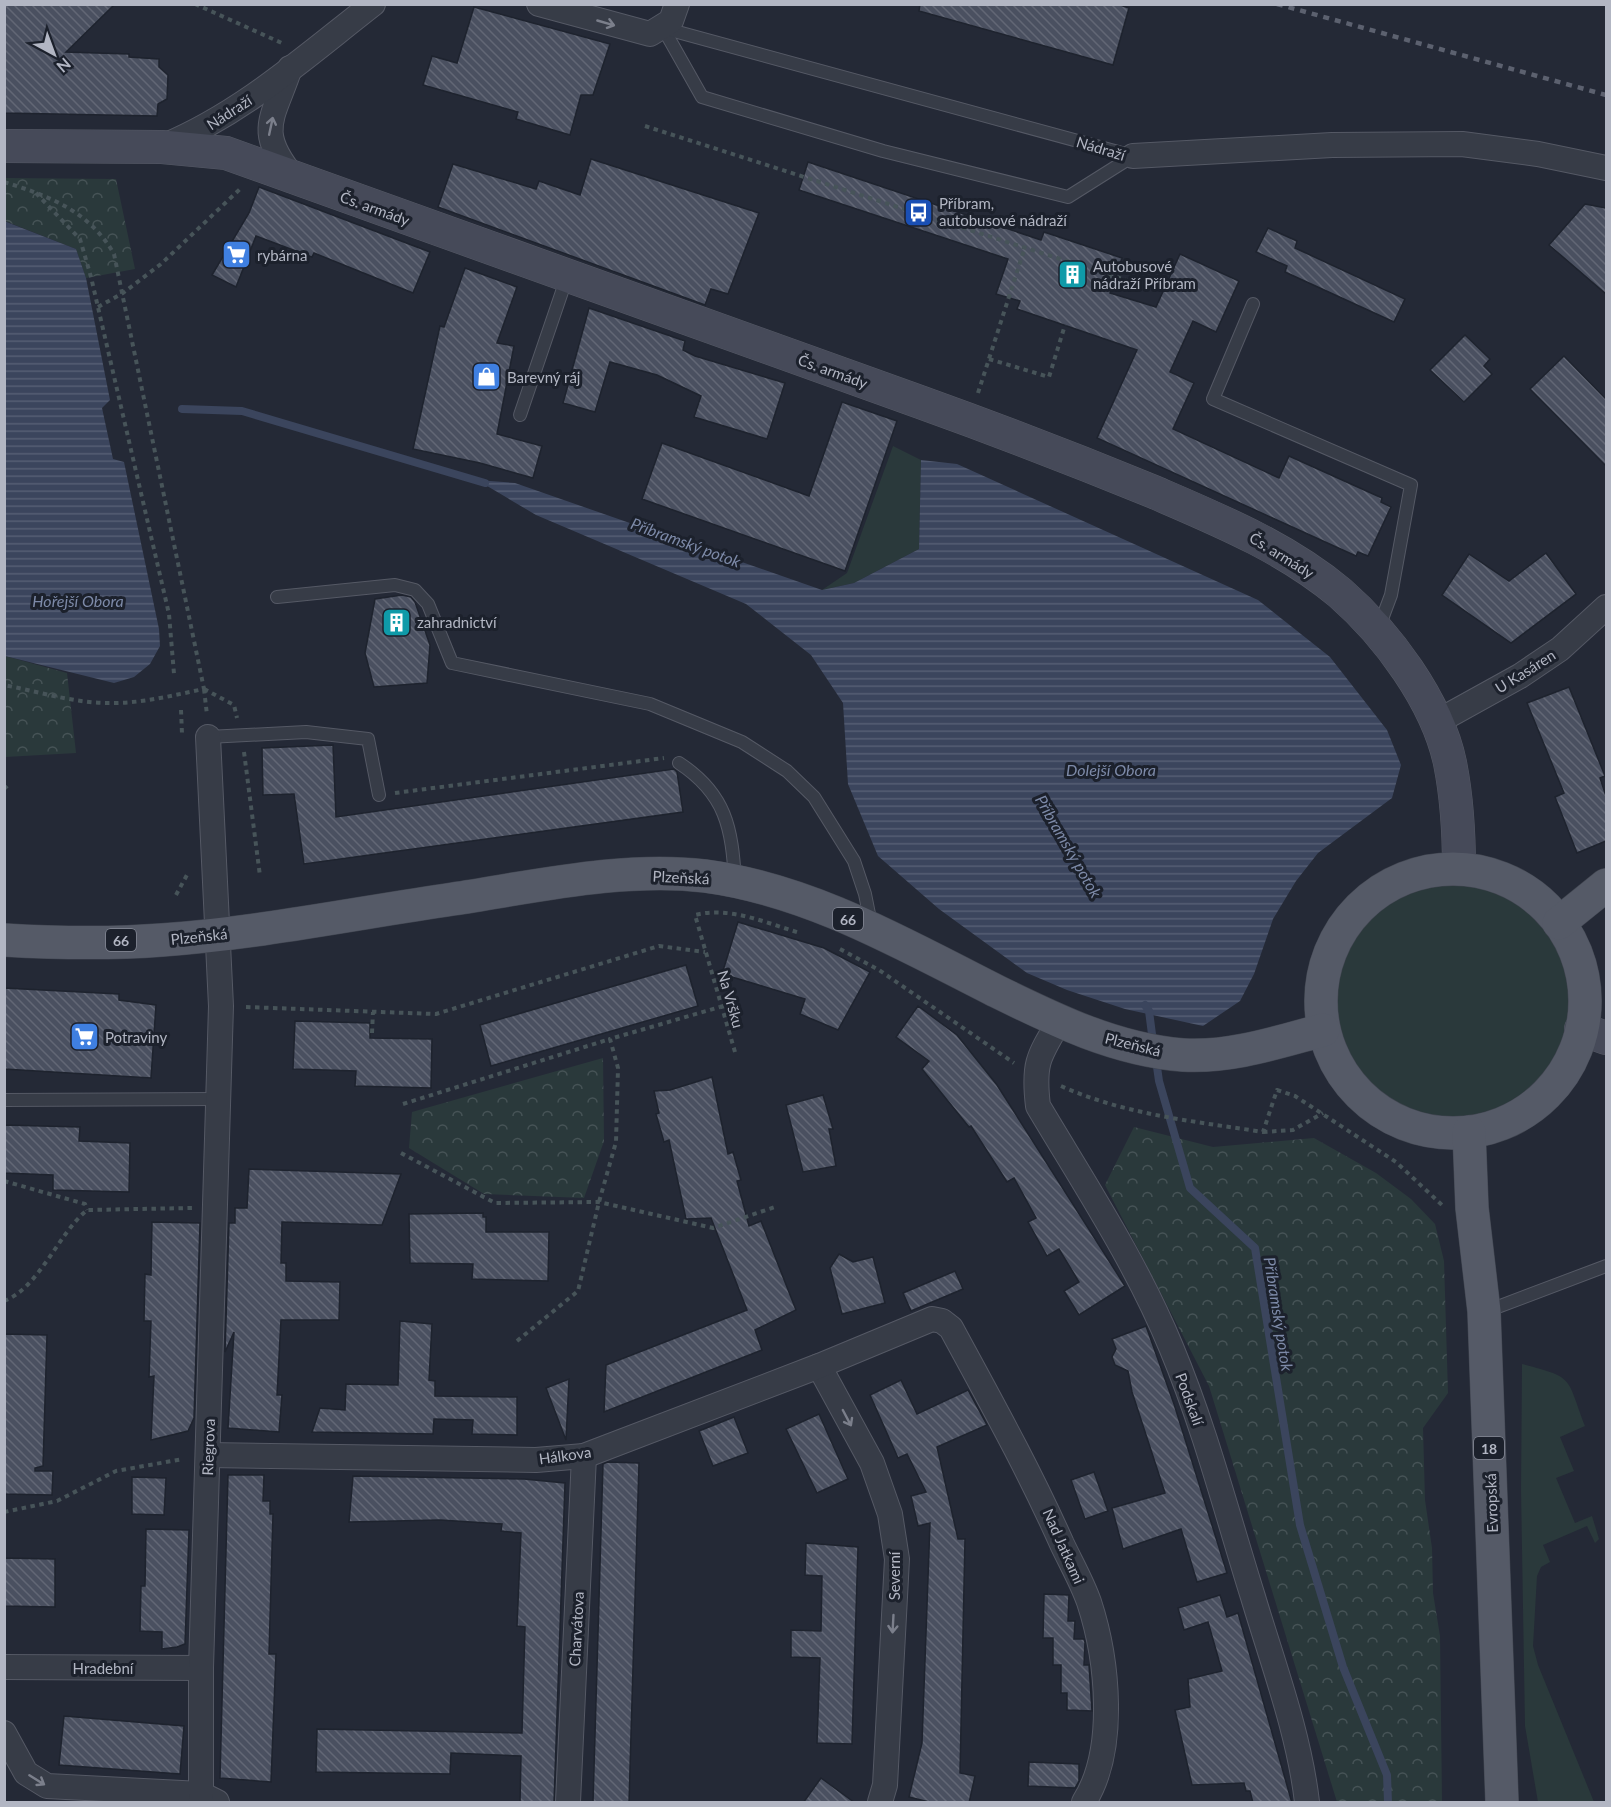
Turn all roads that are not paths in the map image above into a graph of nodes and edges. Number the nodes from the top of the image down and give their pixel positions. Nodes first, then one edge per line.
1 (373, 4) edge
2 (539, 4) edge
3 (678, 4) edge
4 (663, 28) junction
5 (290, 58) junction
6 (4, 146) edge
7 (162, 147) junction
8 (1132, 156) junction
9 (1606, 168) edge
10 (293, 177) junction
11 (567, 276) junction
12 (1253, 304) dead end
13 (520, 415) dead end
14 (1014, 424) dead end
15 (1040, 446) junction
16 (277, 597) dead end
17 (1606, 607) edge
18 (1377, 630) junction
19 (1435, 723) junction
20 (208, 737) joint
21 (679, 763) road end
22 (379, 795) road end
23 (1460, 869) junction
24 (735, 882) junction
25 (1606, 885) edge
26 (1559, 923) junction
27 (871, 928) junction
28 (218, 934) junction
29 (4, 940) edge
30 (1059, 1022) junction
31 (1323, 1030) junction
32 (1594, 1034) edge
33 (219, 1099) junction
34 (4, 1100) edge
35 (1469, 1132) junction
36 (1606, 1266) edge
37 (1484, 1311) junction
38 (932, 1319) joint
39 (819, 1366) junction
40 (208, 1455) junction
41 (584, 1456) junction
42 (4, 1667) edge
43 (201, 1668) junction
44 (4, 1733) edge
45 (171, 1798) edge
46 (209, 1798) edge
47 (568, 1803) edge
48 (880, 1803) edge
49 (1084, 1803) edge
50 (1307, 1803) edge
51 (1502, 1803) edge

1 - 5 street, Nádraží
2 -> 4 street, Nádraží
3 - 4 street
4 - 8 lane, Nádraží
4 - 8 lane, Nádraží
5 - 7 street, Nádraží
10 -> 5 street, Nádraží
6 - 7 street, Čs. armády
7 - 10 street, Čs. armády
8 - 9 street
10 - 11 street, Čs. armády
11 - 13 lane
11 - 15 street, Čs. armády
12 - 18 lane
14 - 15 lane
15 - 18 street, Čs. armády
16 - 27 lane
17 - 19 street, U Kasáren
18 - 19 street, Čs. armády
19 - 23 street, Čs. armády
20 - 22 lane
20 - 28 street, Riegrova
21 - 24 lane
23 - 26 main road
23 - 31 main road
24 - 27 main road, Plzeňská / 66
24 - 28 main road, Plzeňská / 66
25 - 26 main road
26 - 32 main road
27 - 30 main road, Plzeňská / 66
28 - 29 main road, Plzeňská / 66
28 - 33 street, Riegrova
30 - 31 main road, Plzeňská / 66
30 - 50 street, Podskalí
31 - 35 main road
32 - 35 main road
33 - 34 lane
33 - 40 street, Riegrova
35 - 37 main road, Evropská / 18
36 - 37 lane
37 - 51 main road, Evropská / 18
38 - 39 street, Hálkova
38 - 49 street, Nad Jatkami
39 - 41 street, Hálkova
39 -> 48 street, Severní
40 - 41 street, Hálkova
40 - 43 street, Riegrova
41 - 47 street, Charvátova
42 - 43 street, Hradební
43 - 46 street, Riegrova
44 -> 45 street
45 - 46 street

